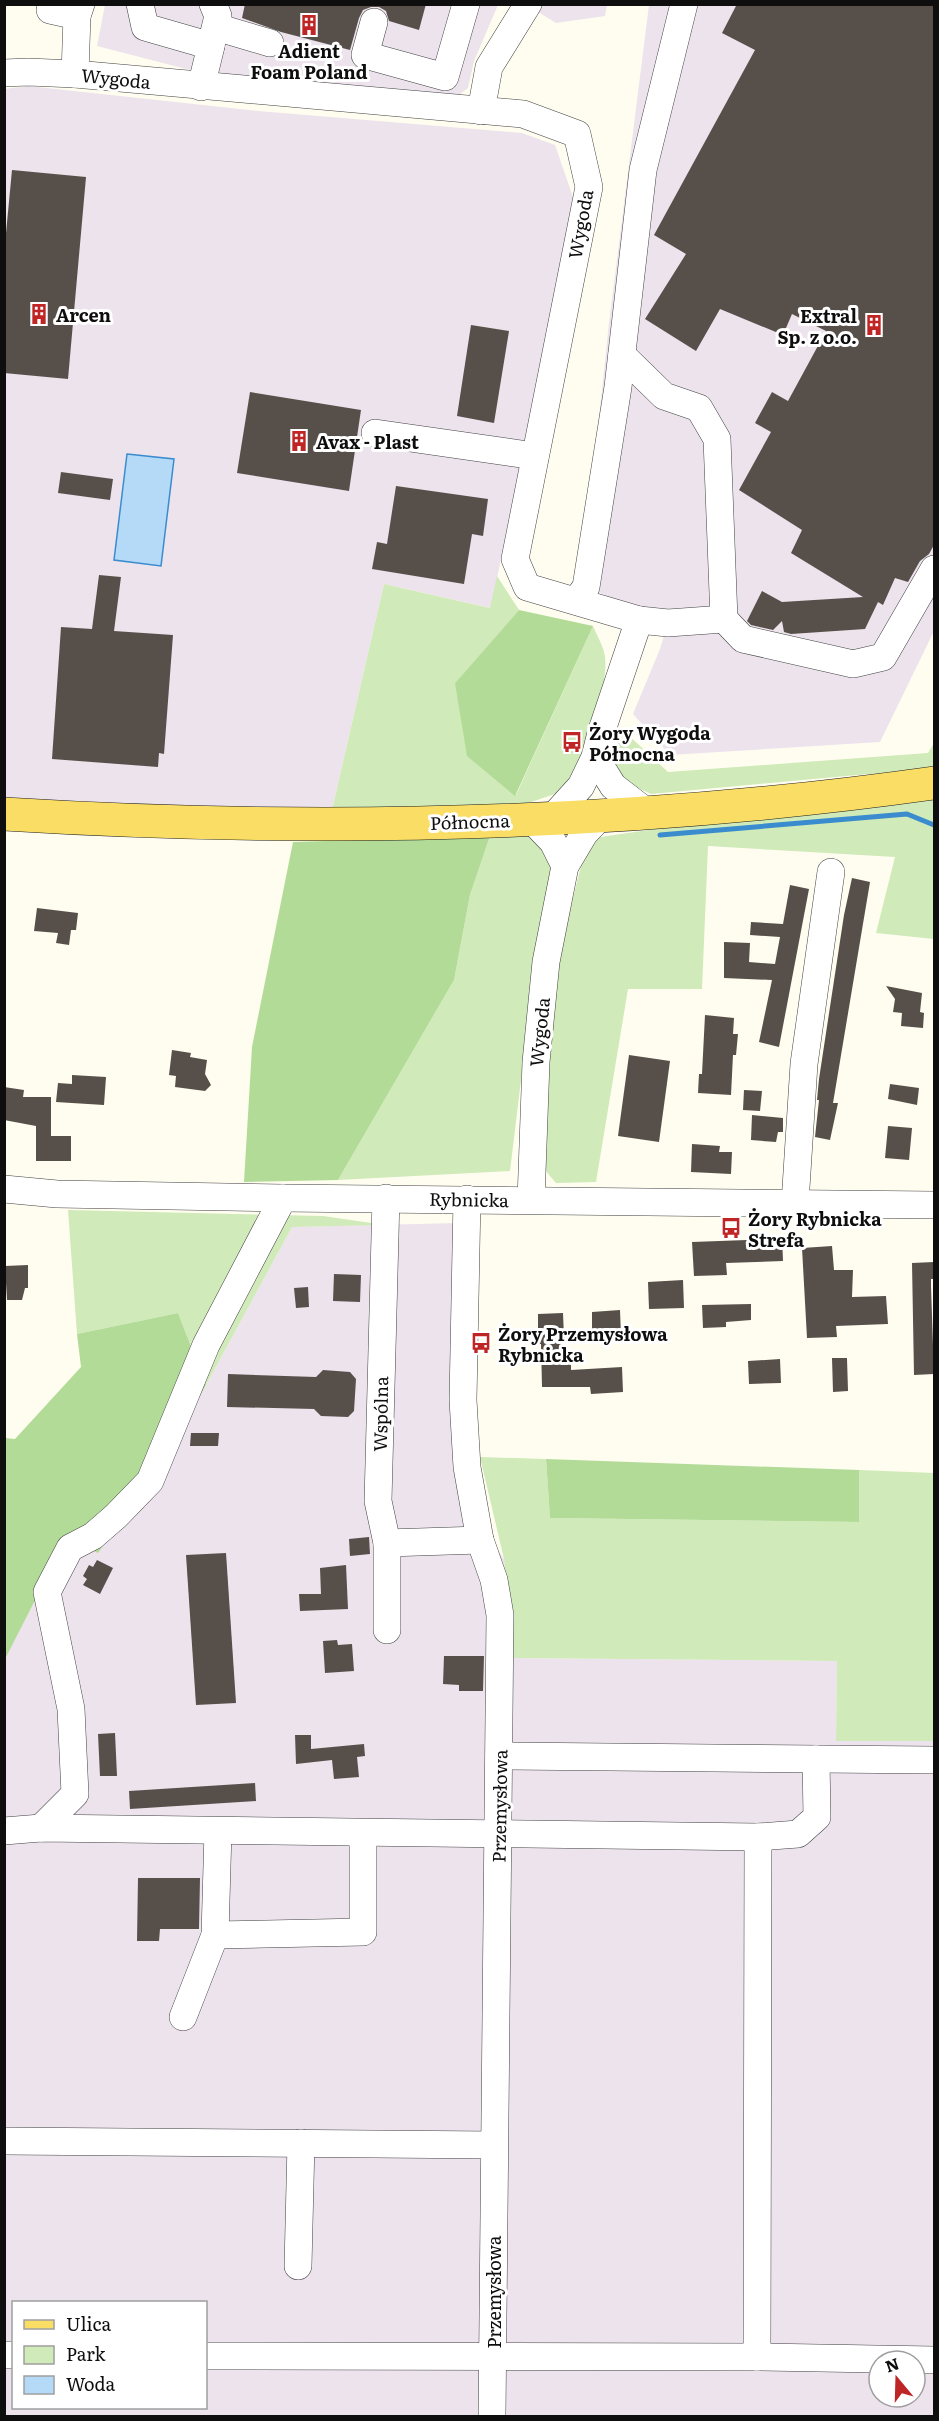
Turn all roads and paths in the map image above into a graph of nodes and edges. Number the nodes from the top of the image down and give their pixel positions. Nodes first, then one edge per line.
1 (52, 4) edge
2 (140, 4) edge
3 (466, 4) edge
4 (528, 4) edge
5 (684, 4) edge
6 (79, 10) edge
7 (374, 21) dead end
8 (213, 26) edge
9 (270, 43) dead end
10 (4, 73) edge
11 (75, 74) junction
12 (201, 87) junction
13 (481, 111) junction
14 (622, 355) junction
15 (375, 433) dead end
16 (535, 456) junction
17 (934, 569) edge
18 (576, 601) junction
19 (724, 619) junction
20 (639, 620) junction
21 (595, 758) junction
22 (934, 783) edge
23 (4, 800) edge
24 (648, 813) junction
25 (4, 814) edge
26 (601, 816) junction
27 (53, 817) junction
28 (541, 819) junction
29 (565, 866) junction
30 (831, 873) dead end
31 (4, 1189) edge
32 (283, 1198) junction
33 (386, 1198) junction
34 (467, 1199) junction
35 (531, 1200) junction
36 (795, 1203) junction
37 (934, 1204) edge
38 (480, 1540) junction
39 (387, 1543) junction
40 (387, 1630) dead end
41 (500, 1756) junction
42 (816, 1760) junction
43 (934, 1760) edge
44 (41, 1828) junction
45 (4, 1831) edge
46 (218, 1831) junction
47 (363, 1833) junction
48 (499, 1835) junction
49 (758, 1837) junction
50 (215, 1935) junction
51 (183, 2017) dead end
52 (4, 2141) edge
53 (301, 2143) junction
54 (494, 2145) junction
55 (298, 2266) dead end
56 (207, 2356) edge
57 (757, 2357) junction
58 (493, 2358) junction
59 (934, 2360) edge
60 (492, 2416) edge

1 - 6 street
2 - 8 street
3 - 7 street
4 - 13 street
5 - 14 street
6 - 11 street
8 - 9 street
8 - 12 street
10 - 11 street, Wygoda
11 - 12 street, Wygoda
12 - 13 street, Wygoda
13 - 16 street, Wygoda
14 - 18 street
14 - 19 street
15 - 16 street
16 - 18 street, Wygoda
17 - 19 street
18 - 20 street, Wygoda
19 - 20 street, Wygoda
20 - 21 street
21 - 24 street
21 - 28 street
22 - 24 main road, Północna
23 - 27 street
24 - 26 main road, Północna
25 - 27 main road, Północna
26 - 28 main road, Północna
26 - 29 street, Wygoda
27 - 28 main road, Północna
28 - 29 street
29 - 35 street, Wygoda
30 - 36 street
31 - 32 street, Rybnicka
32 - 33 street, Rybnicka
32 - 44 street
33 - 34 street, Rybnicka
33 - 39 street, Wspólna
34 - 35 street, Rybnicka
34 - 38 street, Przemysłowa
35 - 36 street, Rybnicka
36 - 37 street, Rybnicka
38 - 39 street
38 - 41 street, Przemysłowa
39 - 40 street, Wspólna
41 - 42 street
41 - 48 street, Przemysłowa
42 - 43 street
42 - 49 street
44 - 45 street
44 - 46 street
46 - 47 street
46 - 50 street
47 - 48 street
47 - 50 street
48 - 49 street
48 - 54 street, Przemysłowa
49 - 57 street
50 - 51 street
52 - 53 street
53 - 54 street
53 - 55 street
54 - 58 street, Przemysłowa
56 - 58 street
57 - 58 street
57 - 59 street
58 - 60 street, Przemysłowa

